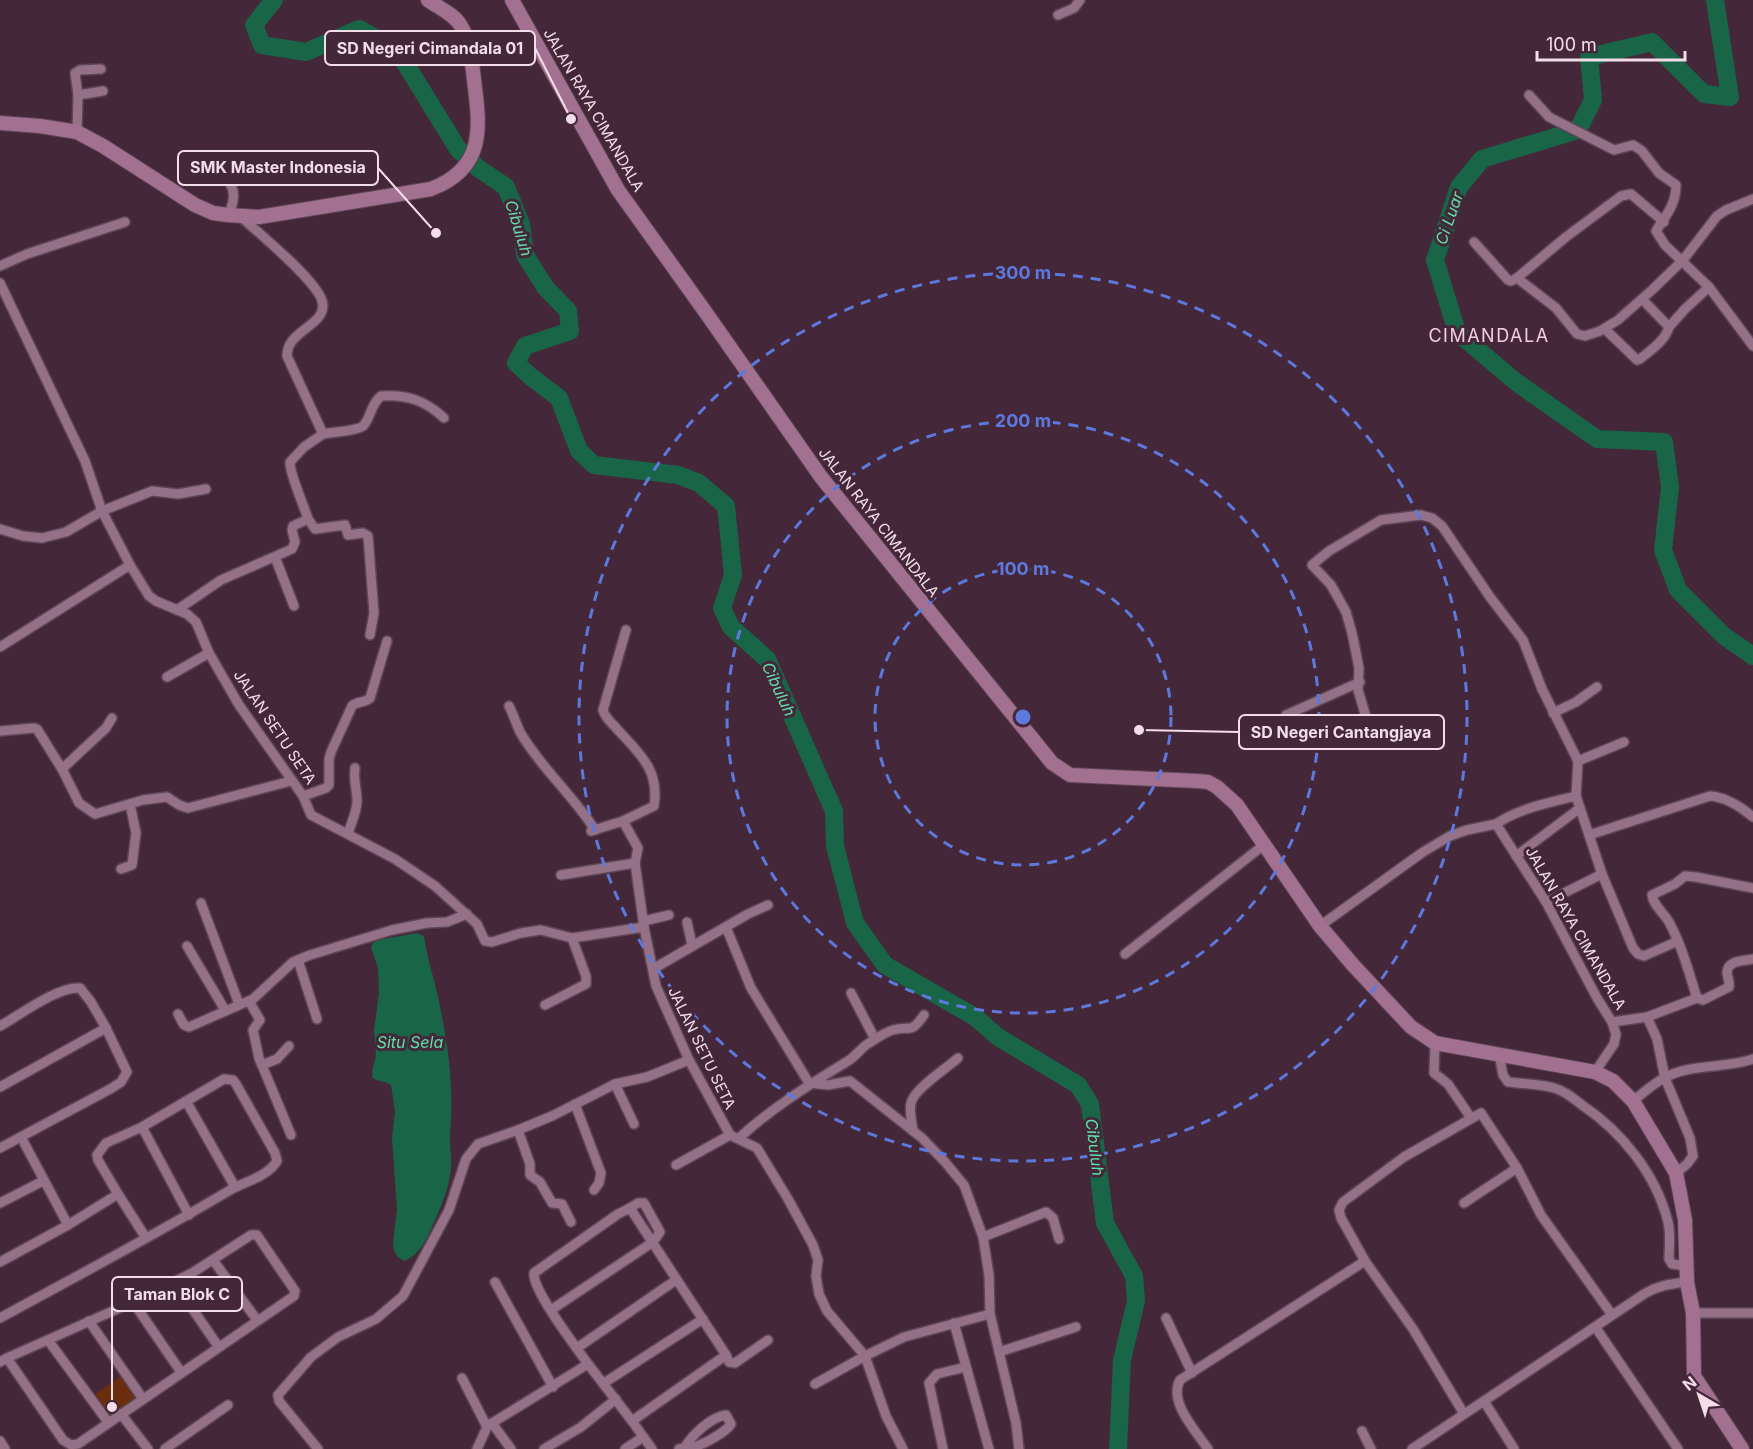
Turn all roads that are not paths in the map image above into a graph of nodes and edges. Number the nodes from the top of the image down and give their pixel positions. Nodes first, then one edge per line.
1 (428, 0) edge
2 (512, 0) edge
3 (1080, 0) edge
4 (1058, 15) dead end
5 (101, 69) dead end
6 (103, 91) dead end
7 (78, 95) junction
8 (1529, 95) dead end
9 (0, 123) edge
10 (77, 132) junction
11 (214, 160) dead end
12 (1753, 199) edge
13 (234, 216) junction
14 (125, 222) dead end
15 (1664, 222) junction
16 (1473, 242) dead end
17 (1683, 260) junction
18 (0, 266) edge
19 (1517, 278) junction
20 (0, 283) edge
21 (1710, 287) junction
22 (1642, 299) junction
23 (1669, 327) junction
24 (1605, 329) junction
25 (1753, 346) edge
26 (444, 418) dead end
27 (323, 434) junction
28 (206, 489) dead end
29 (102, 511) junction
30 (308, 519) junction
31 (0, 529) edge
32 (275, 557) junction
33 (130, 565) junction
34 (294, 606) dead end
35 (177, 610) junction
36 (626, 630) dead end
37 (369, 635) dead end
38 (387, 641) dead end
39 (0, 647) edge
40 (209, 653) junction
41 (167, 677) dead end
42 (1360, 682) junction
43 (1597, 687) dead end
44 (509, 706) dead end
45 (1553, 713) junction
46 (1286, 715) dead end
47 (112, 718) dead end
48 (1403, 720) dead end
49 (0, 731) edge
50 (1624, 742) dead end
51 (1578, 761) junction
52 (355, 768) dead end
53 (62, 769) junction
54 (291, 781) junction
55 (303, 796) junction
56 (1576, 796) junction
57 (130, 804) junction
58 (1580, 808) junction
59 (1753, 817) edge
60 (623, 821) junction
61 (1496, 824) junction
62 (348, 834) junction
63 (1589, 836) junction
64 (1265, 844) junction
65 (1516, 856) junction
66 (635, 863) junction
67 (121, 869) dead end
68 (1602, 874) junction
69 (561, 875) dead end
70 (1753, 888) edge
71 (1546, 902) junction
72 (201, 903) dead end
73 (768, 905) dead end
74 (467, 914) junction
75 (669, 915) dead end
76 (687, 922) dead end
77 (644, 924) junction
78 (1320, 926) junction
79 (726, 927) junction
80 (572, 938) junction
81 (1678, 941) junction
82 (692, 945) junction
83 (188, 946) dead end
84 (1125, 954) dead end
85 (1753, 959) edge
86 (298, 960) junction
87 (653, 969) junction
88 (851, 993) dead end
89 (1697, 998) junction
90 (249, 1000) junction
91 (239, 1004) junction
92 (545, 1005) dead end
93 (225, 1011) junction
94 (178, 1014) dead end
95 (924, 1016) dead end
96 (1647, 1017) junction
97 (317, 1019) dead end
98 (1612, 1022) junction
99 (0, 1026) edge
100 (106, 1028) junction
101 (875, 1039) junction
102 (1435, 1042) junction
103 (289, 1046) dead end
104 (1499, 1054) junction
105 (958, 1058) dead end
106 (1753, 1059) edge
107 (689, 1060) junction
108 (262, 1065) junction
109 (1595, 1072) junction
110 (1665, 1078) junction
111 (809, 1083) junction
112 (615, 1084) junction
113 (0, 1088) edge
114 (186, 1101) junction
115 (1633, 1101) junction
116 (575, 1104) junction
117 (1471, 1119) junction
118 (634, 1124) dead end
119 (142, 1127) junction
120 (518, 1130) junction
121 (913, 1131) junction
122 (291, 1135) dead end
123 (21, 1137) junction
124 (734, 1137) junction
125 (0, 1148) edge
126 (676, 1165) dead end
127 (1517, 1168) junction
128 (1676, 1173) junction
129 (43, 1181) junction
130 (235, 1187) junction
131 (594, 1190) dead end
132 (118, 1194) junction
133 (0, 1203) edge
134 (1464, 1203) dead end
135 (189, 1215) junction
136 (1685, 1220) junction
137 (571, 1222) dead end
138 (68, 1225) junction
139 (1669, 1225) junction
140 (983, 1237) junction
141 (146, 1238) junction
142 (1059, 1239) dead end
143 (653, 1242) junction
144 (213, 1260) junction
145 (1365, 1261) junction
146 (0, 1262) edge
147 (1687, 1266) junction
148 (676, 1280) junction
149 (174, 1282) junction
150 (495, 1282) dead end
151 (1687, 1282) junction
152 (133, 1302) junction
153 (551, 1310) junction
154 (1693, 1313) junction
155 (1753, 1313) edge
156 (990, 1314) junction
157 (1612, 1315) junction
158 (0, 1318) edge
159 (1166, 1318) dead end
160 (703, 1319) junction
161 (257, 1320) junction
162 (89, 1321) junction
163 (954, 1323) junction
164 (1076, 1327) dead end
165 (1596, 1328) junction
166 (48, 1340) junction
167 (768, 1340) dead end
168 (218, 1346) junction
169 (577, 1348) junction
170 (999, 1352) junction
171 (726, 1355) junction
172 (865, 1356) junction
173 (4, 1360) edge
174 (588, 1364) junction
175 (966, 1367) junction
176 (181, 1372) junction
177 (1192, 1373) junction
178 (462, 1378) dead end
179 (604, 1383) junction
180 (815, 1384) dead end
181 (553, 1387) junction
182 (143, 1399) junction
183 (616, 1399) junction
184 (1484, 1401) junction
185 (228, 1405) dead end
186 (121, 1413) junction
187 (1464, 1414) junction
188 (632, 1421) junction
189 (108, 1422) junction
190 (489, 1425) junction
191 (1362, 1431) dead end
192 (642, 1437) junction
193 (0, 1441) edge
194 (682, 1448) edge
195 (5, 1449) edge
196 (148, 1449) edge
197 (165, 1449) edge
198 (318, 1449) edge
199 (477, 1449) edge
200 (512, 1449) edge
201 (544, 1449) edge
202 (625, 1449) edge
203 (652, 1449) edge
204 (903, 1449) edge
205 (943, 1449) edge
206 (989, 1449) edge
207 (1019, 1449) edge
208 (1208, 1449) edge
209 (1371, 1449) edge
210 (1412, 1449) edge
211 (1515, 1449) edge
212 (1678, 1449) edge
213 (1742, 1449) edge

1 - 13 street
2 - 64 street, JALAN RAYA CIMANDALA
3 - 4 street
5 - 7 street
6 - 7 street
7 - 10 street
8 - 15 street
9 - 10 street
10 - 13 street
11 - 13 street
12 - 17 street
13 - 27 street
14 - 18 street
15 - 17 street
15 - 19 street
16 - 19 street
17 - 21 street
17 - 22 street
19 - 24 street
20 - 29 street, JALAN SETU SETA
21 - 23 street
21 - 25 street
22 - 23 street
22 - 24 street
23 - 24 street
26 - 27 street
27 - 30 street
28 - 29 street
29 - 31 street
29 - 33 street, JALAN SETU SETA
30 - 32 street
30 - 37 street
32 - 34 street
32 - 35 street
33 - 35 street, JALAN SETU SETA
33 - 39 street
35 - 40 street, JALAN SETU SETA
36 - 60 street
38 - 55 street
40 - 41 street
40 - 54 street, JALAN SETU SETA
42 - 45 street
42 - 46 street
42 - 48 street
43 - 45 street
44 - 60 street
45 - 51 street
47 - 53 street
49 - 53 street
50 - 51 street
51 - 56 street
52 - 62 street
53 - 57 street
54 - 55 street, JALAN SETU SETA
54 - 57 street
55 - 62 street, JALAN SETU SETA
56 - 58 street
56 - 61 street
57 - 67 street
58 - 63 street
58 - 65 street
59 - 63 street
60 - 66 street
61 - 65 street, JALAN RAYA CIMANDALA
61 - 78 street
62 - 74 street, JALAN SETU SETA
63 - 68 street
64 - 78 street, JALAN RAYA CIMANDALA
64 - 84 street
65 - 71 street, JALAN RAYA CIMANDALA
66 - 69 street
66 - 77 street
68 - 71 street
68 - 81 street
70 - 81 street
71 - 98 street, JALAN RAYA CIMANDALA
72 - 91 street
73 - 79 street
74 - 80 street, JALAN SETU SETA
74 - 86 street
75 - 77 street
76 - 82 street
77 - 80 street, JALAN SETU SETA
77 - 87 street, JALAN SETU SETA
78 - 102 street, JALAN RAYA CIMANDALA
79 - 82 street
79 - 111 street
80 - 92 street
81 - 89 street
82 - 87 street
83 - 93 street
85 - 89 street, JALAN RAYA CIMANDALA
86 - 90 street
86 - 97 street
87 - 107 street, JALAN SETU SETA
88 - 101 street
89 - 96 street, JALAN RAYA CIMANDALA
90 - 91 street
90 - 108 street
91 - 93 street
93 - 94 street
95 - 101 street
96 - 98 street, JALAN RAYA CIMANDALA
96 - 110 street
98 - 109 street, JALAN RAYA CIMANDALA
99 - 100 street
100 - 113 street
100 - 123 street
101 - 111 street
102 - 104 street, JALAN RAYA CIMANDALA
102 - 117 street
103 - 108 street
104 - 109 street, JALAN RAYA CIMANDALA
104 - 139 street
105 - 121 street
106 - 110 street
107 - 112 street
107 - 124 street, JALAN SETU SETA
108 - 122 street
109 - 115 street, JALAN RAYA CIMANDALA
110 - 115 street
110 - 128 street
111 - 121 street
111 - 124 street
112 - 116 street
112 - 118 street
114 - 119 street
114 - 130 street
114 - 130 street
115 - 128 street, JALAN RAYA CIMANDALA
116 - 120 street
116 - 131 street
117 - 127 street
117 - 145 street
119 - 132 street
119 - 135 street
120 - 137 street
120 - 198 street
121 - 140 street
123 - 125 street
123 - 129 street
124 - 126 street
124 - 172 street, JALAN SETU SETA
127 - 134 street
127 - 157 street
128 - 136 street, JALAN RAYA CIMANDALA
129 - 133 street
129 - 138 street
130 - 135 street
132 - 138 street
132 - 141 street
135 - 141 street
136 - 139 street
136 - 147 street, JALAN RAYA CIMANDALA
138 - 146 street
139 - 147 street
140 - 142 street
140 - 156 street
141 - 158 street
143 - 148 street
143 - 153 street
143 - 153 street
144 - 149 street
144 - 161 street
144 - 161 street
145 - 177 street
145 - 187 street
147 - 151 street, JALAN RAYA CIMANDALA
148 - 160 street
148 - 169 street
149 - 152 street
149 - 168 street
150 - 181 street
151 - 154 street, JALAN RAYA CIMANDALA
151 - 157 street
152 - 162 street
152 - 176 street
153 - 169 street
154 - 155 street
154 - 213 street, JALAN RAYA CIMANDALA
156 - 163 street
156 - 170 street
157 - 165 street
159 - 177 street
160 - 171 street
160 - 179 street
161 - 168 street
162 - 166 street
162 - 182 street
163 - 172 street
163 - 175 street
164 - 170 street
165 - 184 street
165 - 212 street
166 - 173 street
166 - 189 street
167 - 171 street
168 - 176 street
169 - 174 street
170 - 207 street
171 - 188 street
172 - 180 street
172 - 204 street, JALAN SETU SETA
173 - 189 street
174 - 179 street
174 - 181 street
175 - 205 street
175 - 206 street
176 - 182 street
177 - 208 street
178 - 190 street
179 - 183 street
181 - 190 street
182 - 186 street
183 - 188 street
183 - 201 street
184 - 187 street
184 - 211 street
185 - 197 street
186 - 189 street
186 - 196 street
187 - 210 street
188 - 192 street
190 - 199 street
190 - 200 street
191 - 209 street
192 - 202 street
192 - 203 street
193 - 195 street
194 - 194 street

